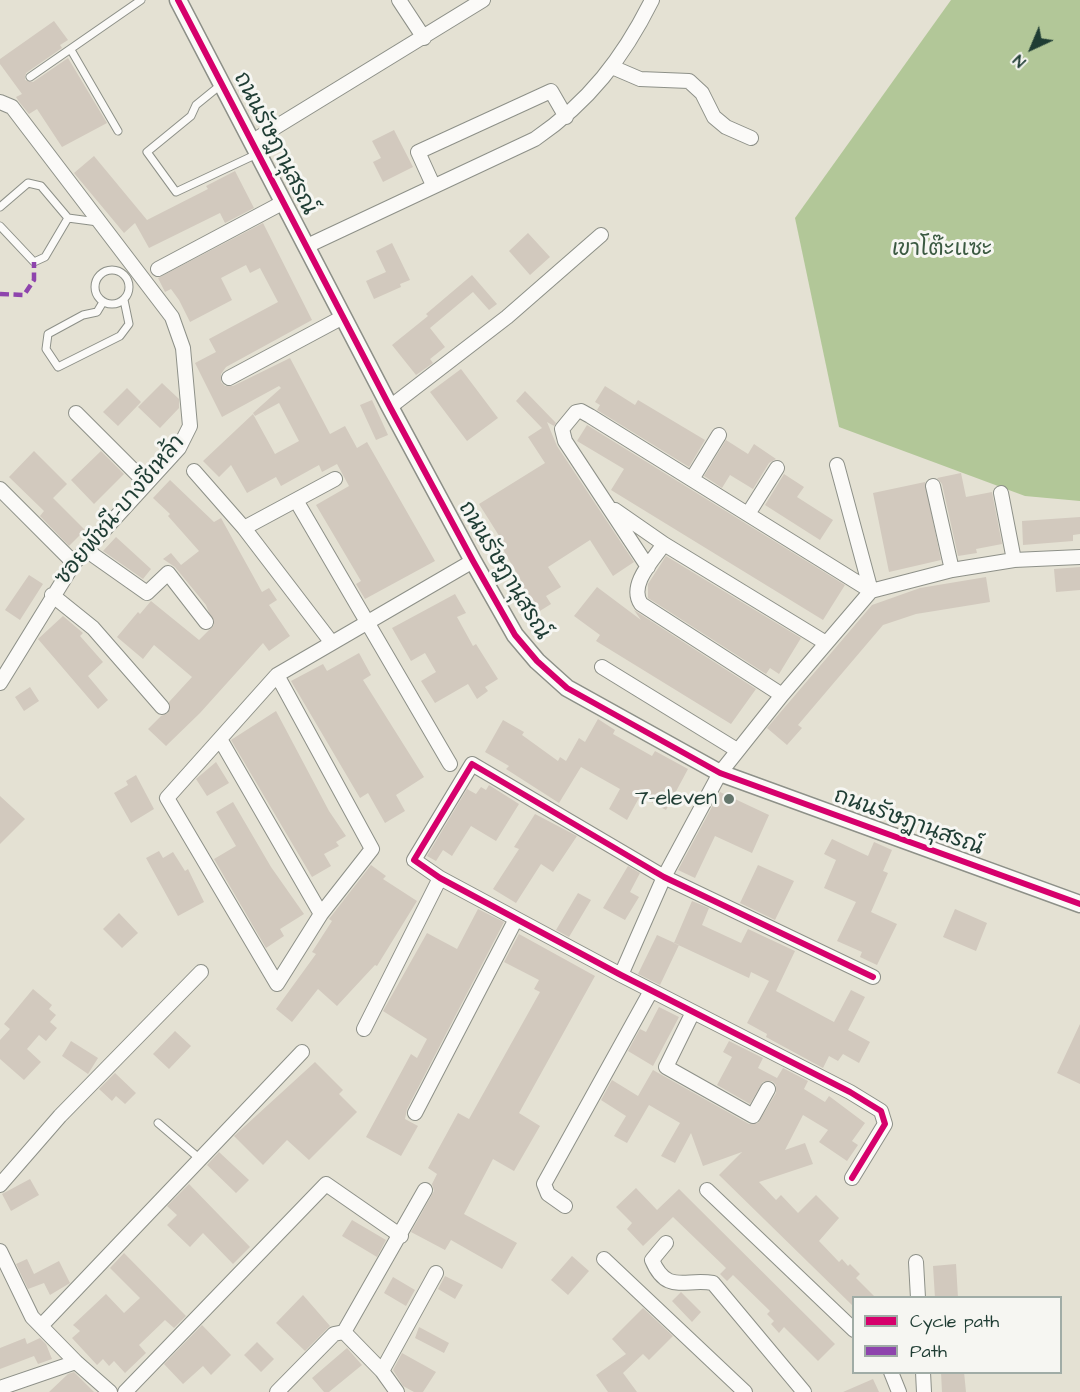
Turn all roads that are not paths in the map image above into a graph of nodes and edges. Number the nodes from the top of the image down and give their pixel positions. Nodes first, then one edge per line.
1 (141, 0) edge
2 (178, 0) edge
3 (399, 0) edge
4 (483, 0) edge
5 (652, 0) edge
6 (424, 38) junction
7 (71, 50) junction
8 (612, 67) junction
9 (30, 77) dead end
10 (223, 83) junction
11 (0, 102) edge
12 (566, 117) junction
13 (118, 131) dead end
14 (751, 138) dead end
15 (256, 147) junction
16 (433, 185) junction
17 (284, 202) junction
18 (0, 207) edge
19 (68, 218) junction
20 (98, 222) junction
21 (0, 226) edge
22 (601, 235) dead end
23 (307, 246) junction
24 (158, 269) dead end
25 (125, 271) junction
26 (124, 300) junction
27 (103, 302) junction
28 (343, 317) junction
29 (229, 378) dead end
30 (390, 407) junction
31 (76, 413) dead end
32 (719, 435) dead end
33 (837, 465) dead end
34 (777, 468) dead end
35 (194, 471) dead end
36 (335, 479) dead end
37 (692, 480) junction
38 (146, 483) junction
39 (933, 486) dead end
40 (0, 489) edge
41 (1001, 493) dead end
42 (297, 502) junction
43 (609, 506) junction
44 (748, 514) junction
45 (244, 528) junction
46 (664, 544) junction
47 (86, 550) junction
48 (1080, 557) edge
49 (1014, 560) junction
50 (473, 561) junction
51 (74, 563) junction
52 (648, 567) junction
53 (952, 570) junction
54 (871, 591) junction
55 (52, 595) junction
56 (206, 622) dead end
57 (366, 622) junction
58 (332, 643) junction
59 (826, 643) junction
60 (602, 668) dead end
61 (278, 675) junction
62 (0, 682) edge
63 (782, 695) junction
64 (162, 707) dead end
65 (220, 739) junction
66 (736, 750) junction
67 (450, 764) dead end
68 (720, 773) junction
69 (664, 877) junction
70 (440, 878) junction
71 (1080, 904) edge
72 (321, 914) junction
73 (516, 919) junction
74 (201, 972) dead end
75 (621, 975) junction
76 (873, 977) dead end
77 (651, 991) junction
78 (693, 1012) junction
79 (364, 1029) dead end
80 (302, 1052) dead end
81 (768, 1089) dead end
82 (415, 1113) dead end
83 (158, 1123) dead end
84 (200, 1159) junction
85 (852, 1178) dead end
86 (0, 1185) edge
87 (425, 1190) dead end
88 (707, 1190) dead end
89 (565, 1206) dead end
90 (401, 1236) junction
91 (666, 1243) dead end
92 (0, 1251) edge
93 (604, 1259) dead end
94 (916, 1262) dead end
95 (436, 1273) dead end
96 (918, 1296) edge
97 (41, 1326) junction
98 (852, 1328) edge
99 (344, 1332) junction
100 (76, 1362) junction
101 (382, 1371) junction
102 (892, 1374) edge
103 (923, 1374) edge
104 (0, 1389) edge
105 (110, 1392) edge
106 (124, 1392) edge
107 (277, 1392) edge
108 (397, 1392) edge
109 (745, 1392) edge
110 (804, 1392) edge
111 (899, 1392) edge
112 (924, 1392) edge

1 - 7 lane
2 - 10 street, ถนนรัษฎานุสรณ์
3 - 6 street
4 - 6 street
5 - 8 street
6 - 15 street
7 - 9 lane
7 - 13 lane
8 - 12 street
8 - 14 street
10 - 15 street, ถนนรัษฎานุสรณ์
10 - 15 lane
11 - 20 street, ซอยพัชนี-บางชีเหล้า
12 - 16 street
12 - 16 street
15 - 17 street, ถนนรัษฎานุสรณ์
16 - 23 street
17 - 23 street, ถนนรัษฎานุสรณ์
17 - 24 street
18 - 19 lane
19 - 20 lane
19 - 21 lane
20 - 25 street, ซอยพัชนี-บางชีเหล้า
22 - 30 street
23 - 28 street, ถนนรัษฎานุสรณ์
25 - 26 lane
25 - 27 lane
25 - 38 street, ซอยพัชนี-บางชีเหล้า
26 - 27 lane
26 - 27 lane
28 - 29 street
28 - 30 street, ถนนรัษฎานุสรณ์
30 - 50 street, ถนนรัษฎานุสรณ์
31 - 38 street
32 - 37 street
33 - 54 street
34 - 44 street
35 - 45 street
36 - 42 street
37 - 43 street
37 - 44 street
38 - 47 street, ซอยพัชนี-บางชีเหล้า
39 - 53 street
40 - 51 street
41 - 49 street
42 - 45 street
42 - 57 street
43 - 46 street
43 - 52 street
44 - 54 street
45 - 58 street
46 - 52 street
46 - 59 street
47 - 51 street, ซอยพัชนี-บางชีเหล้า
47 - 56 street
48 - 49 street
49 - 53 street
50 - 57 street
50 - 68 street, ถนนรัษฎานุสรณ์
51 - 55 street, ซอยพัชนี-บางชีเหล้า
52 - 63 street
53 - 54 street
54 - 59 street
55 - 62 street, ซอยพัชนี-บางชีเหล้า
55 - 64 street
57 - 58 street
57 - 67 street
58 - 61 street
59 - 63 street
60 - 66 street
61 - 65 street
61 - 72 street
63 - 66 street
65 - 72 street
65 - 72 street
66 - 68 street
68 - 69 street
68 - 71 street, ถนนรัษฎานุสรณ์
69 - 70 street
69 - 75 street
69 - 76 street
70 - 73 street
70 - 79 street
73 - 75 street
73 - 82 street
74 - 86 street
75 - 77 street
77 - 78 street
77 - 89 street
78 - 81 street
78 - 85 street
80 - 84 street
83 - 84 lane
84 - 97 street
87 - 90 street
88 - 98 street
90 - 99 street
90 - 106 street
91 - 110 street
92 - 97 street
93 - 109 street
94 - 96 street
95 - 101 street
97 - 100 street
99 - 101 street
99 - 107 street
100 - 104 street
100 - 105 street
101 - 108 street
102 - 111 street
103 - 112 street

